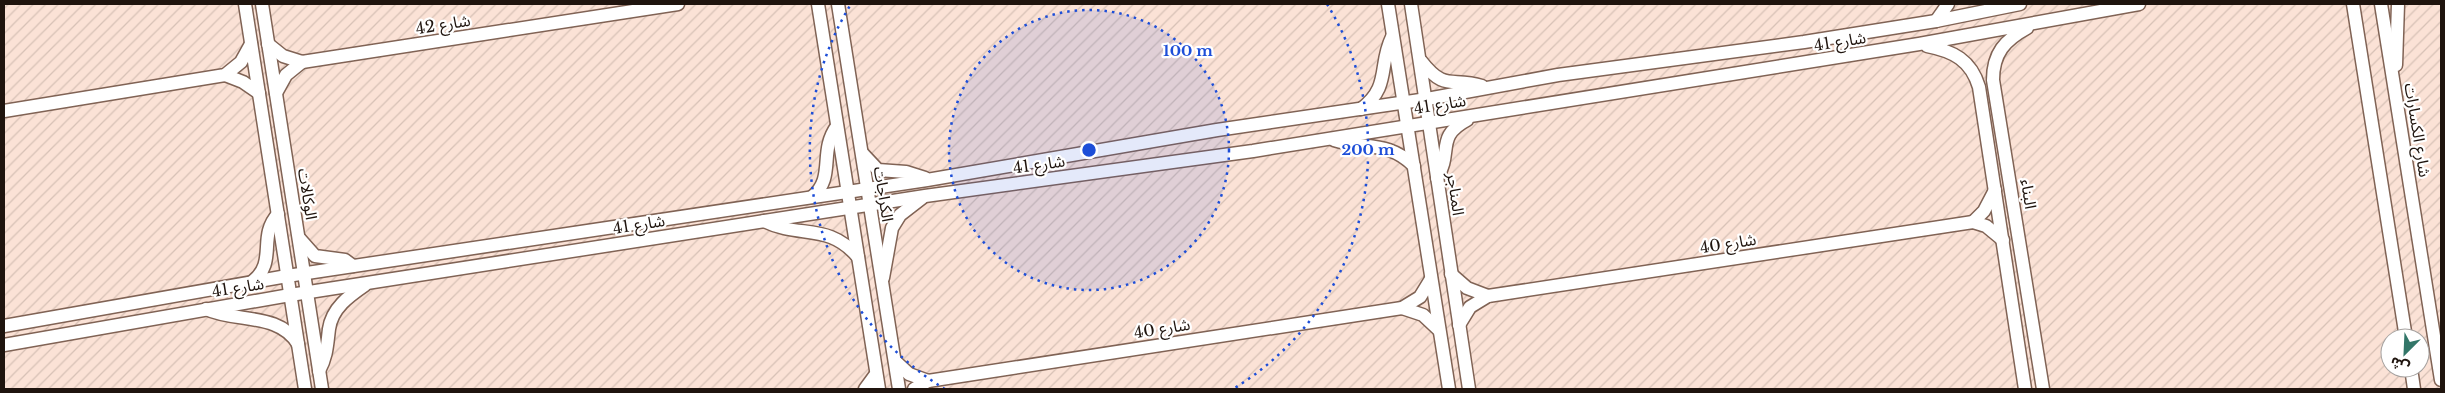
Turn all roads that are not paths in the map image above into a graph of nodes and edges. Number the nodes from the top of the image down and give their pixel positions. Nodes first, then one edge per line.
1 (245, 4) edge
2 (262, 4) edge
3 (678, 4) edge
4 (838, 4) edge
5 (1388, 4) edge
6 (1411, 4) edge
7 (1948, 4) edge
8 (2020, 4) edge
9 (2139, 4) edge
10 (2343, 4) edge
11 (2353, 4) edge
12 (2381, 4) edge
13 (2398, 4) edge
14 (817, 5) edge
15 (2355, 17) junction
16 (1936, 21) junction
17 (2035, 23) junction
18 (1393, 34) junction
19 (251, 44) junction
20 (268, 44) junction
21 (1919, 44) junction
22 (1420, 60) junction
23 (302, 62) junction
24 (225, 75) junction
25 (2394, 87) junction
26 (1487, 88) junction
27 (259, 93) junction
28 (276, 93) junction
29 (1426, 99) junction
30 (1403, 103) junction
31 (1361, 109) junction
32 (4, 111) edge
33 (1475, 115) junction
34 (1429, 122) junction
35 (837, 126) junction
36 (1407, 126) junction
37 (1330, 138) junction
38 (861, 151) junction
39 (1414, 166) junction
40 (1437, 178) junction
41 (927, 180) junction
42 (867, 188) junction
43 (1995, 190) junction
44 (847, 192) junction
45 (925, 196) junction
46 (812, 197) junction
47 (870, 204) junction
48 (850, 207) junction
49 (278, 214) junction
50 (764, 221) junction
51 (1973, 222) junction
52 (298, 235) junction
53 (2002, 240) junction
54 (858, 257) junction
55 (353, 266) junction
56 (304, 273) junction
57 (1451, 274) junction
58 (287, 276) junction
59 (1431, 279) junction
60 (252, 282) junction
61 (367, 283) junction
62 (881, 283) junction
63 (307, 293) junction
64 (2428, 294) junction
65 (290, 295) junction
66 (1488, 296) junction
67 (1402, 308) junction
68 (206, 309) junction
69 (2441, 314) edge
70 (1459, 324) junction
71 (4, 326) edge
72 (2404, 328) edge
73 (1439, 330) junction
74 (298, 344) junction
75 (4, 345) edge
76 (895, 361) junction
77 (319, 371) junction
78 (876, 374) junction
79 (2441, 380) edge
80 (928, 381) junction
81 (305, 389) edge
82 (322, 389) edge
83 (865, 389) edge
84 (879, 389) edge
85 (899, 389) edge
86 (914, 389) edge
87 (1449, 389) edge
88 (1469, 389) edge
89 (2026, 389) edge
90 (2043, 389) edge

1 - 19 street, الوكالات
2 - 20 street, الوكالات
3 - 23 street, شارع 42
4 - 38 street, الكراجات
5 - 18 street
6 - 22 street, المناجر
7 - 16 street
8 - 16 street, شارع 41
9 - 17 street, شارع 41
10 - 15 street
11 - 15 street
12 - 25 street, شارع الكسارات
13 - 25 street
14 - 35 street
15 - 72 street
16 - 26 street, شارع 41
17 - 21 street, شارع 41
17 - 90 street, البناء
18 - 30 street
18 - 31 street
19 - 24 street
19 - 27 street, الوكالات
20 - 23 street
20 - 28 street, الوكالات
21 - 33 street, شارع 41
21 - 43 street, البناء
22 - 26 street
22 - 29 street, المناجر
23 - 28 street
24 - 27 street
24 - 32 street
25 - 64 street, شارع الكسارات
26 - 29 street, شارع 41
27 - 49 street, الوكالات
28 - 52 street, الوكالات
29 - 30 street, شارع 41
29 - 34 street, المناجر
30 - 31 street, شارع 41
30 - 36 street
31 - 41 street, شارع 41
33 - 34 street, شارع 41
33 - 40 street
34 - 36 street, شارع 41
34 - 40 street, المناجر
35 - 44 street
35 - 46 street
36 - 37 street, شارع 41
36 - 39 street
37 - 39 street
37 - 45 street, شارع 41
38 - 41 street
38 - 42 street, الكراجات
39 - 59 street
40 - 57 street, المناجر
41 - 42 street, شارع 41
42 - 44 street, شارع 41
42 - 47 street, الكراجات
43 - 51 street
43 - 53 street, البناء
44 - 46 street, شارع 41
44 - 48 street
45 - 47 street, شارع 41
45 - 62 street
46 - 55 street, شارع 41
47 - 48 street, شارع 41
47 - 62 street, الكراجات
48 - 50 street, شارع 41
48 - 54 street
49 - 58 street, الوكالات
49 - 60 street
50 - 54 street
50 - 61 street, شارع 41
51 - 53 street
51 - 66 street, شارع 40
52 - 55 street
52 - 56 street, الوكالات
53 - 89 street, البناء
54 - 78 street
55 - 56 street, شارع 41
56 - 58 street, شارع 41
56 - 63 street, الوكالات
57 - 66 street
57 - 70 street, المناجر
58 - 60 street, شارع 41
58 - 65 street, الوكالات
59 - 67 street, شارع 40
59 - 73 street
60 - 71 street, شارع 41
61 - 63 street, شارع 41
61 - 77 street
62 - 76 street, الكراجات
63 - 65 street, شارع 41
63 - 77 street, الوكالات
64 - 69 street
64 - 79 street, شارع الكسارات
65 - 68 street, شارع 41
65 - 74 street, الوكالات
66 - 70 street, شارع 40
67 - 73 street, شارع 40
67 - 80 street, شارع 40
68 - 74 street
68 - 75 street, شارع 41
70 - 88 street, المناجر
73 - 87 street
74 - 81 street, الوكالات
76 - 80 street
76 - 85 street, الكراجات
77 - 82 street, الوكالات
78 - 83 street
78 - 84 street
80 - 86 street, شارع 40

